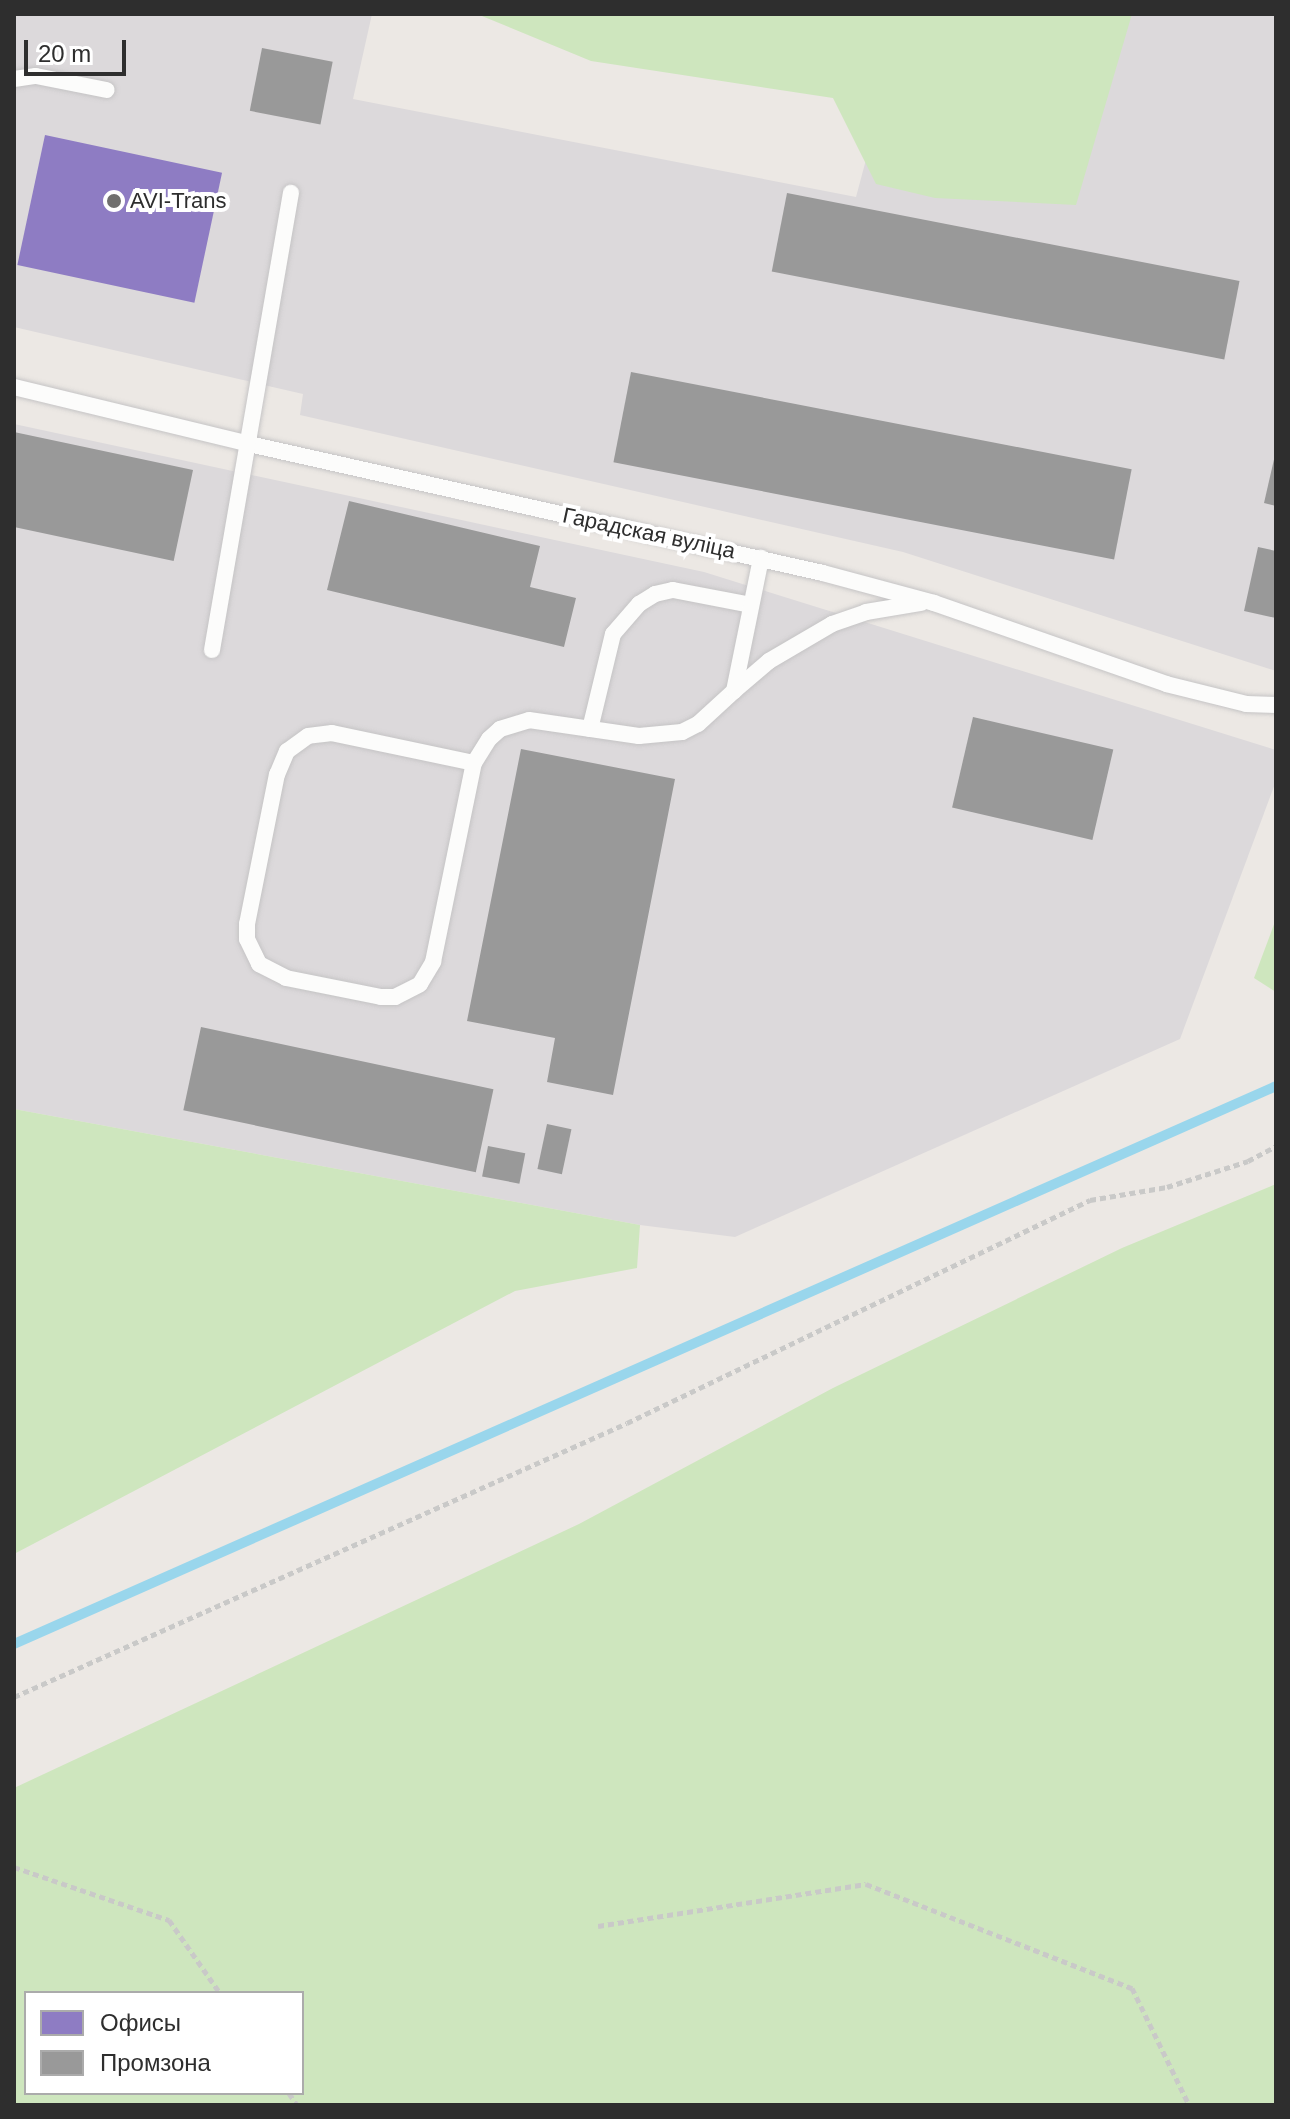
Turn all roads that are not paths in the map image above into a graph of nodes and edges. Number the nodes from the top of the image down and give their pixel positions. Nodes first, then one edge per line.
1 (14, 79) edge
2 (107, 90) dead end
3 (291, 193) dead end
4 (14, 387) edge
5 (249, 444) junction
6 (761, 558) junction
7 (934, 603) junction
8 (751, 605) junction
9 (212, 650) dead end
10 (734, 691) junction
11 (1276, 705) edge
12 (590, 729) junction
13 (474, 763) junction

1 - 2 lane
3 - 5 lane
4 - 5 lane, Гарадская вуліца
5 - 6 lane, Гарадская вуліца
5 - 9 lane
6 - 7 lane, Гарадская вуліца
6 - 8 lane
7 - 10 lane
7 - 11 lane, Гарадская вуліца
8 - 10 lane
8 - 12 lane
10 - 12 lane
12 - 13 lane
13 - 13 lane

